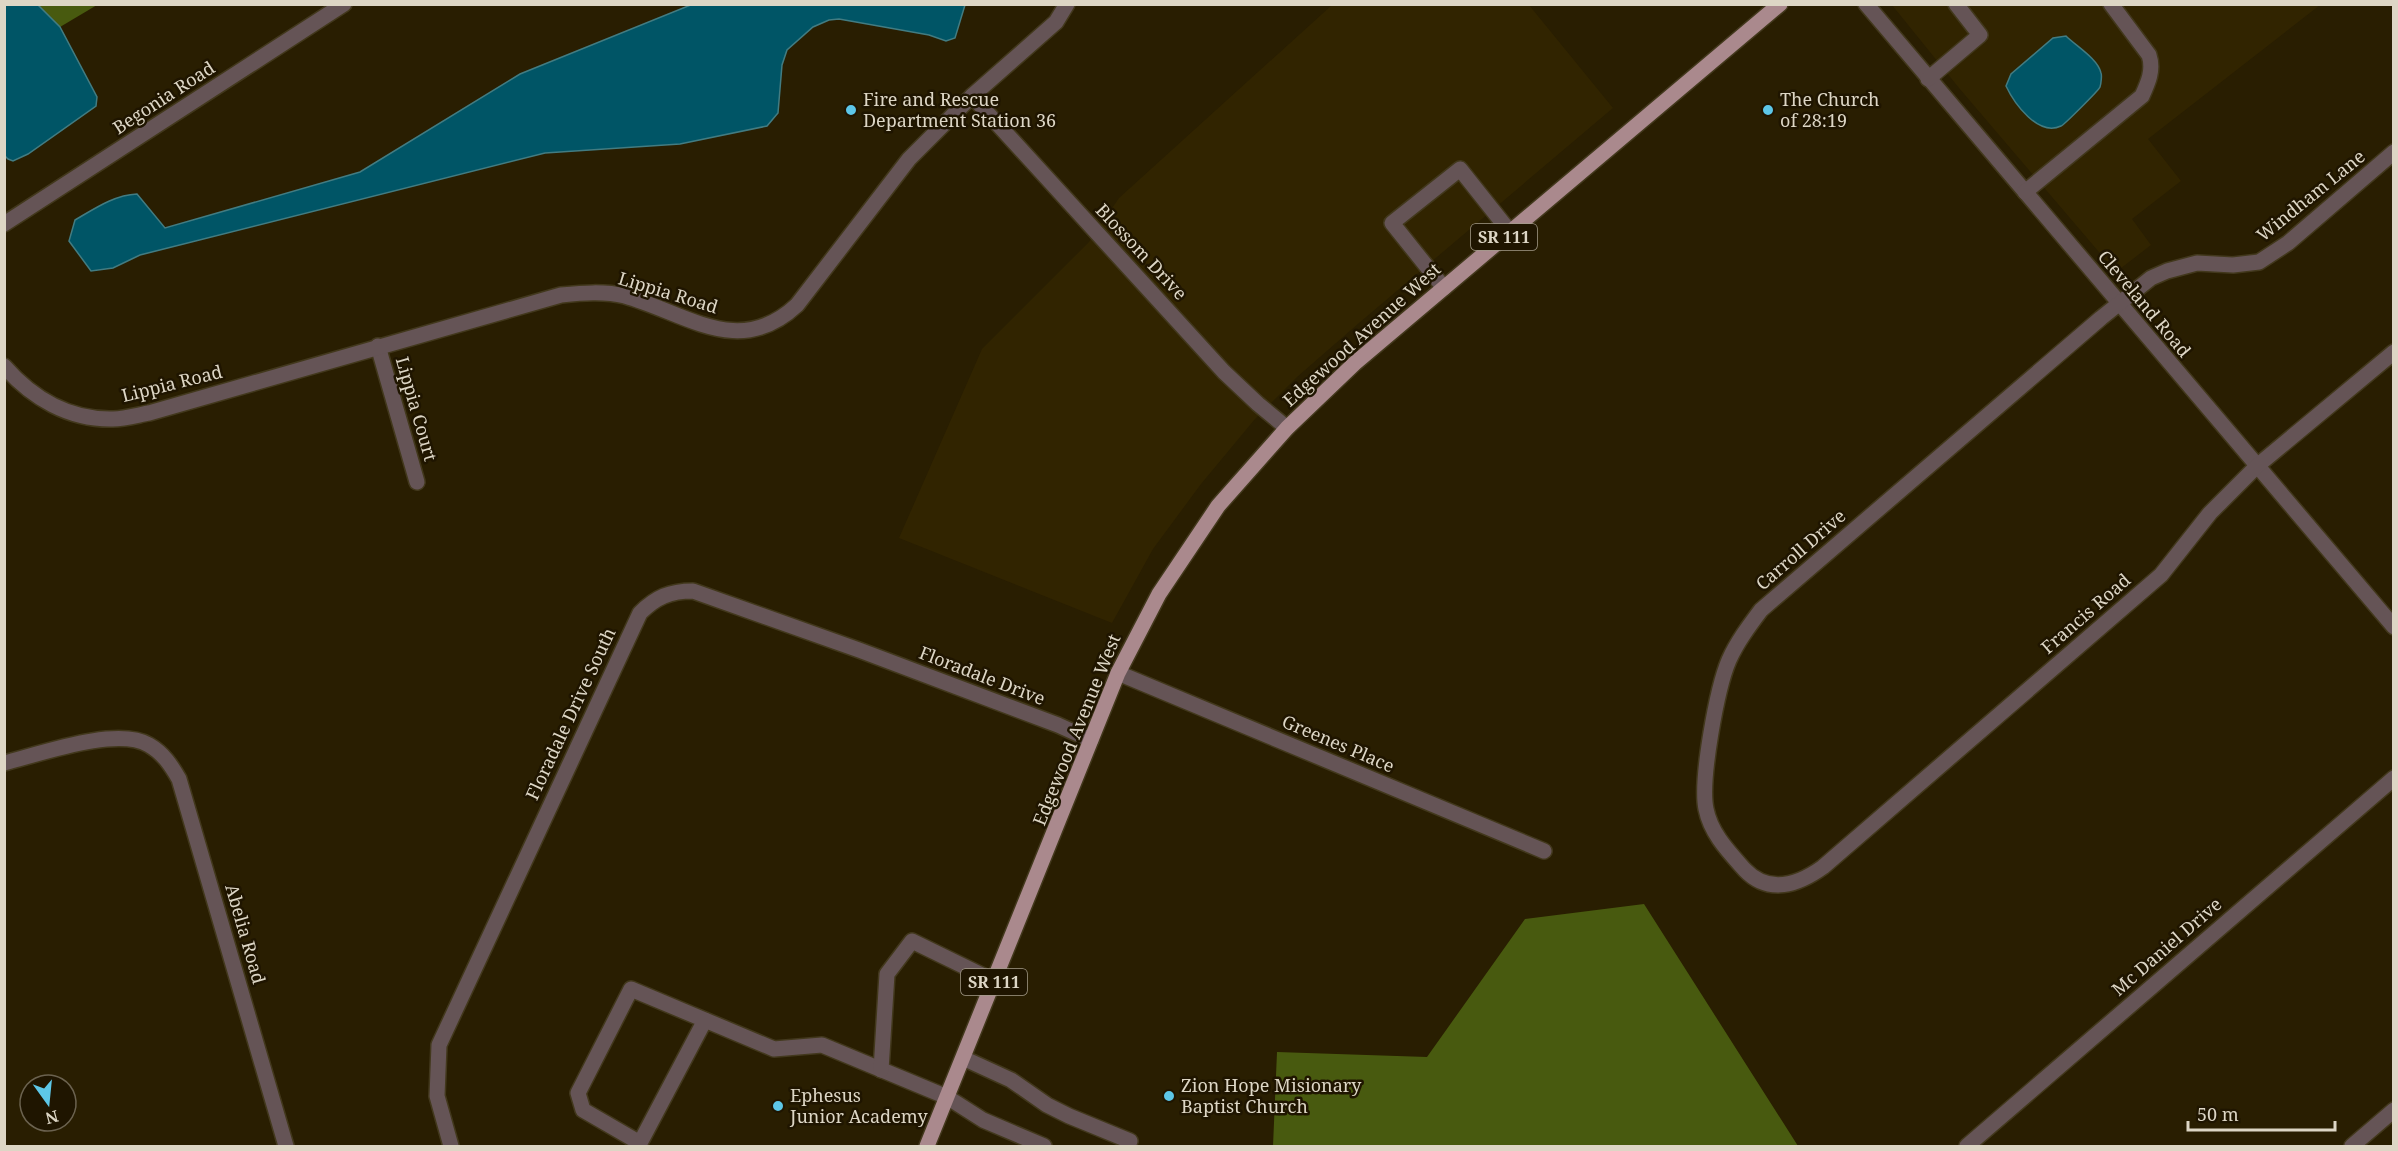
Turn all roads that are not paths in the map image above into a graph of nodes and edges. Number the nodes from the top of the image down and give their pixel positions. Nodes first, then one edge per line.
1 (344, 4) edge
2 (1067, 4) edge
3 (1780, 4) edge
4 (1866, 4) edge
5 (1956, 4) edge
6 (2110, 4) edge
7 (1928, 78) junction
8 (972, 96) junction
9 (2394, 152) edge
10 (2025, 192) junction
11 (4, 224) edge
12 (1510, 232) junction
13 (1444, 288) junction
14 (2118, 304) junction
15 (378, 346) junction
16 (2394, 352) edge
17 (4, 366) edge
18 (1287, 428) junction
19 (2257, 466) junction
20 (417, 482) dead end
21 (2394, 627) edge
22 (859, 650) joint
23 (1118, 673) junction
24 (1091, 740) junction
25 (4, 763) edge
26 (2394, 778) edge
27 (1544, 851) dead end
28 (1788, 886) joint
29 (994, 981) junction
30 (705, 1020) junction
31 (963, 1058) junction
32 (881, 1070) junction
33 (947, 1097) junction
34 (2394, 1110) edge
35 (1013, 1141) edge
36 (286, 1146) edge
37 (451, 1146) edge
38 (927, 1146) edge
39 (1044, 1146) edge
40 (1128, 1146) edge
41 (1967, 1146) edge
42 (2352, 1146) edge

1 - 11 street, Begonia Road
2 - 8 street, Lippia Road
3 - 12 main road, Edgewood Avenue West / SR 111
4 - 7 street, Cleveland Road
5 - 7 street
6 - 10 street
7 - 10 street, Cleveland Road
8 - 15 street, Lippia Road
8 - 18 street, Blossom Drive
9 - 14 street, Windham Lane
10 - 14 street, Cleveland Road
12 - 13 main road, Edgewood Avenue West / SR 111
12 - 13 street
13 - 18 main road, Edgewood Avenue West / SR 111
14 - 19 street, Cleveland Road
14 - 28 street, Carroll Drive
15 - 17 street, Lippia Road
15 - 20 street, Lippia Court
16 - 19 street, Francis Road
18 - 23 main road, Edgewood Avenue West / SR 111
19 - 21 street, Cleveland Road
19 - 28 street, Francis Road
22 - 24 street, Floradale Drive
22 - 37 street, Floradale Drive South
23 - 24 main road, Edgewood Avenue West / SR 111
23 - 27 street, Greenes Place
24 - 29 main road, Edgewood Avenue West / SR 111
25 - 36 street, Abelia Road
26 - 41 street, Mc Daniel Drive
29 - 31 main road, Edgewood Avenue West / SR 111
29 - 32 street
30 - 30 street
30 - 32 street
31 - 33 main road, Edgewood Avenue West / SR 111
31 - 40 street
32 - 33 street
33 - 35 street
33 - 38 main road, Edgewood Avenue West / SR 111
34 - 42 street
35 - 39 street

